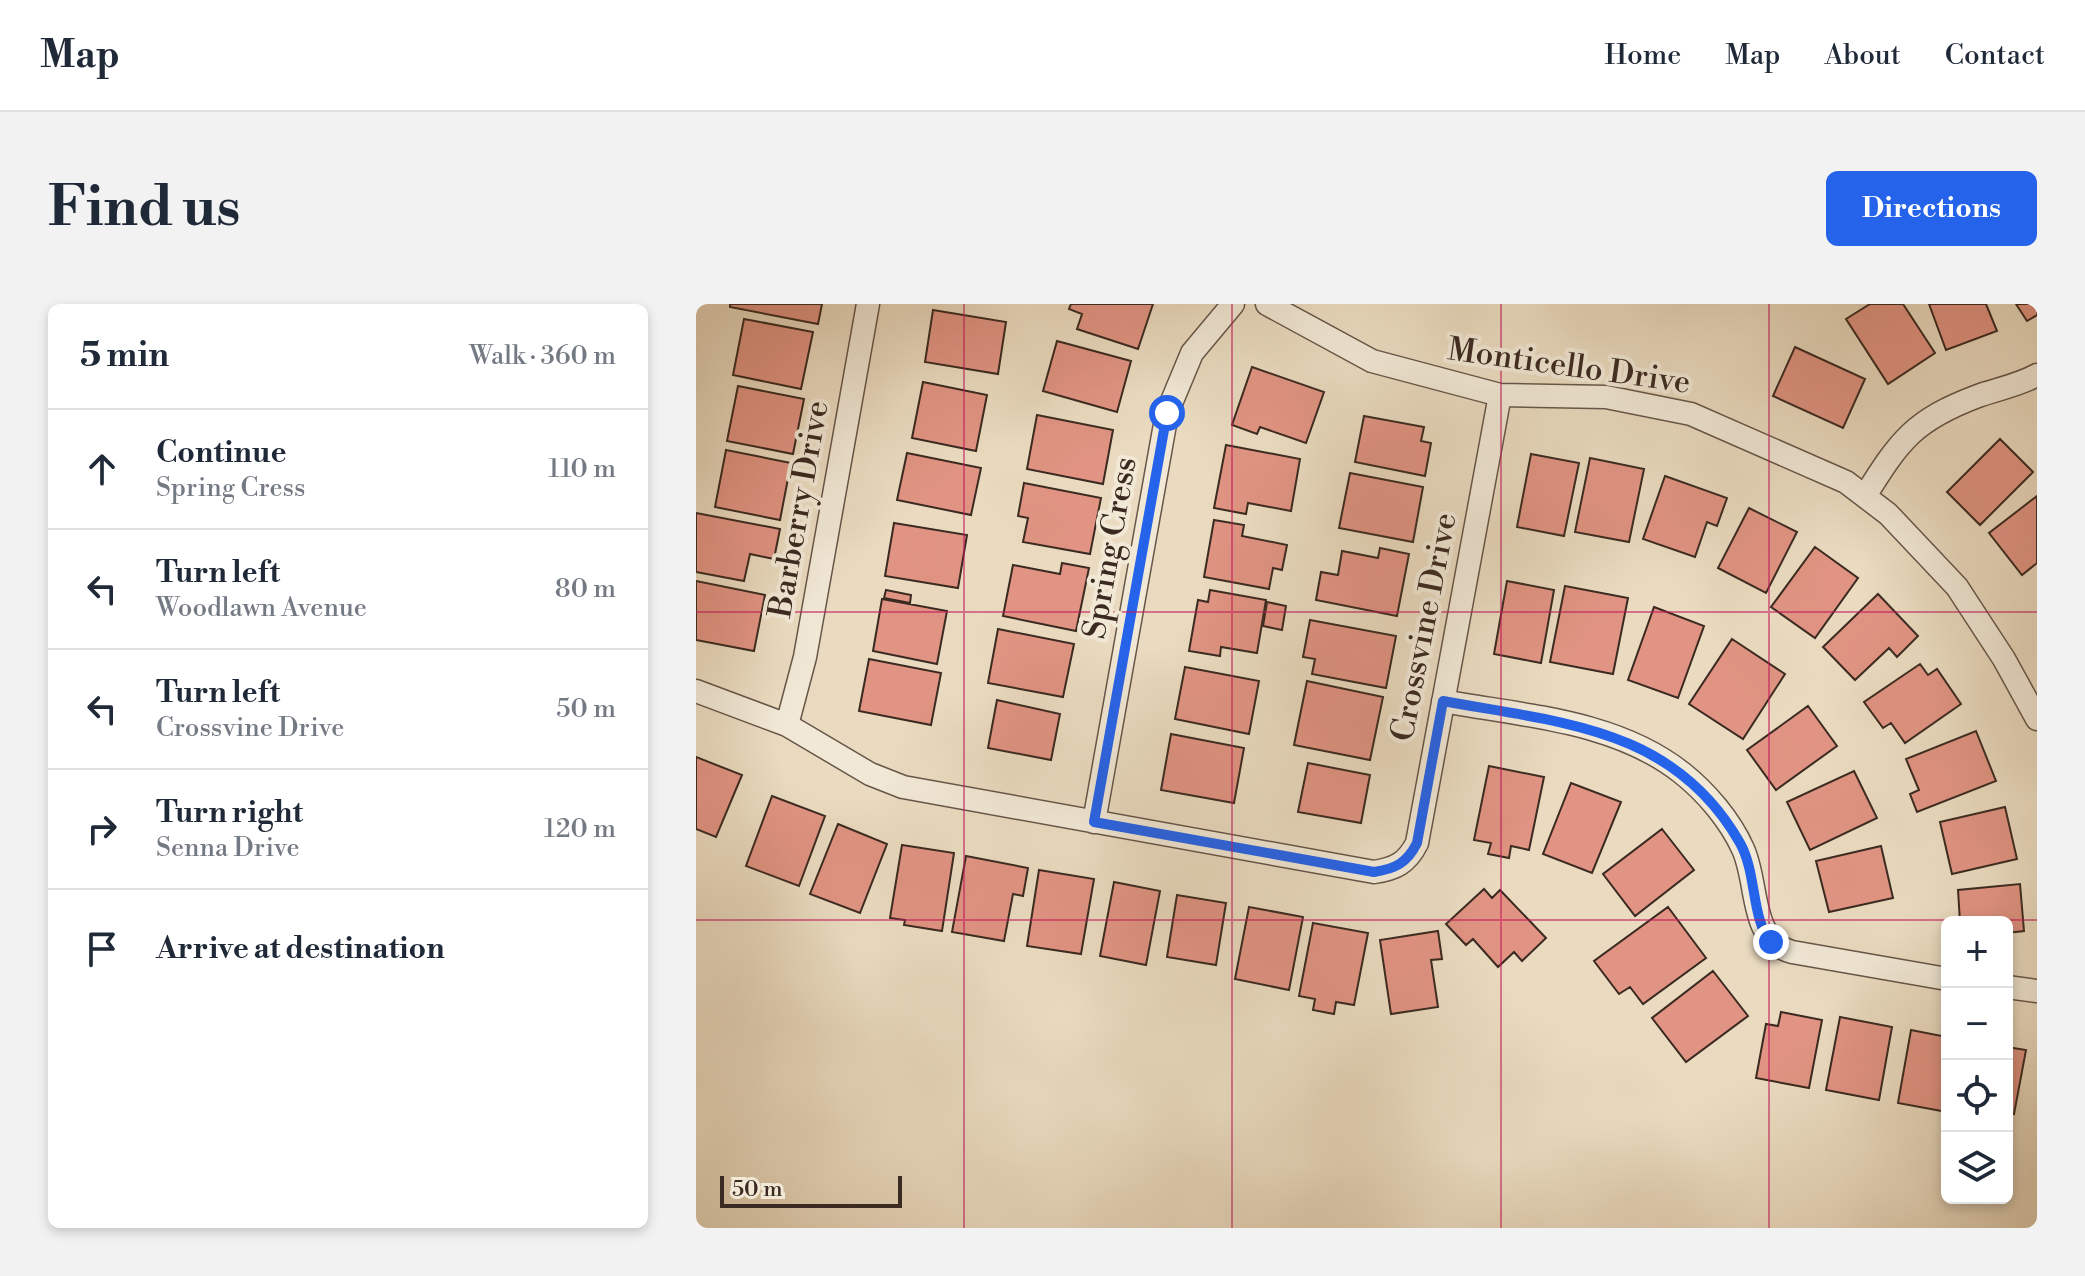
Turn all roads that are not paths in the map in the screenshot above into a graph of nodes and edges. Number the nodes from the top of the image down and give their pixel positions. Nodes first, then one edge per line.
1 (868, 304) edge
2 (1233, 304) edge
3 (1267, 304) edge
4 (2037, 375) edge
5 (1500, 395) junction
6 (1865, 496) junction
7 (696, 691) edge
8 (1443, 701) junction
9 (2037, 719) edge
10 (787, 725) junction
11 (1094, 822) junction
12 (1941, 978) edge
13 (2013, 988) edge
14 (2037, 991) edge

1 - 10 street, Barberry Drive
2 - 11 street, Spring Cress
3 - 5 street, Monticello Drive
4 - 6 street
5 - 6 street, Monticello Drive
5 - 8 street, Crossvine Drive
6 - 9 street, Monticello Drive
7 - 10 street
8 - 11 street, Crossvine Drive
8 - 12 street
10 - 11 street
13 - 14 street

